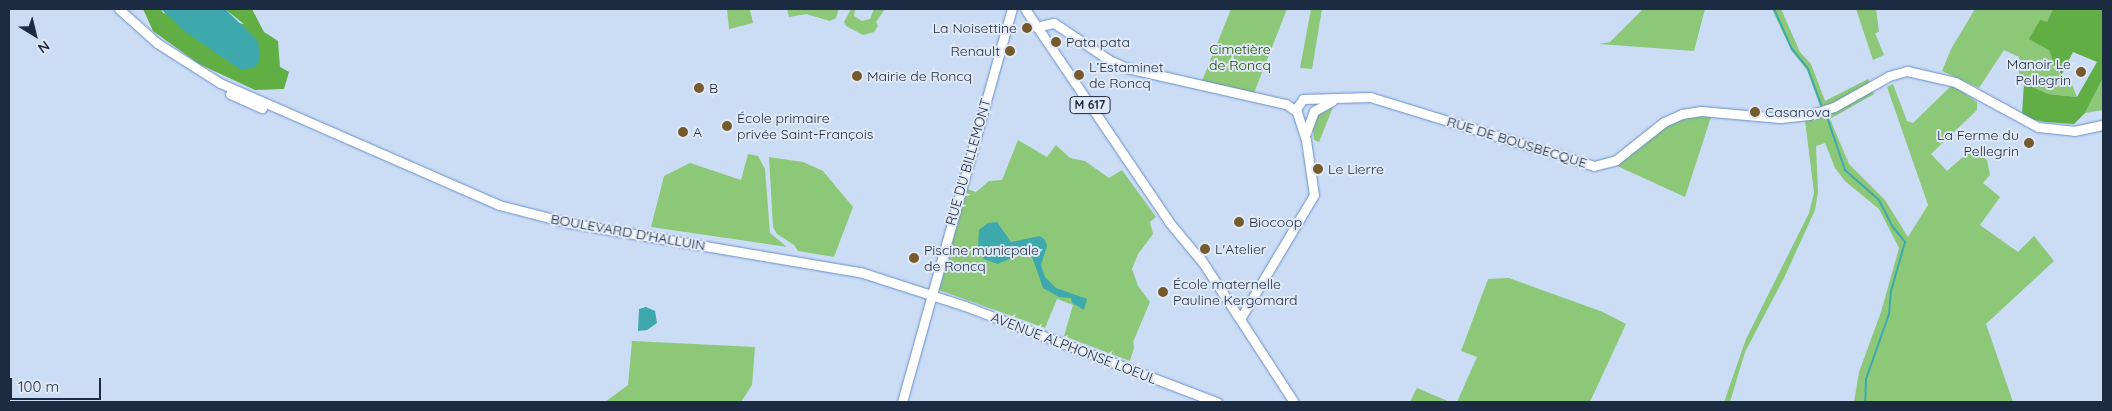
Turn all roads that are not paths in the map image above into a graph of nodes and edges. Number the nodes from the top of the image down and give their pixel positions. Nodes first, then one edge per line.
1 (119, 9) edge
2 (1012, 9) edge
3 (1025, 9) edge
4 (1036, 27) junction
5 (1344, 97) junction
6 (1308, 99) junction
7 (1297, 113) junction
8 (1312, 113) junction
9 (2103, 125) edge
10 (1306, 140) junction
11 (931, 295) junction
12 (1240, 319) junction
13 (902, 402) edge
14 (1217, 402) edge
15 (1287, 402) edge
16 (1294, 402) edge

1 - 11 street, BOULEVARD D'HALLUIN
2 - 11 street, RUE DU BILLEMONT
3 - 4 street, M 617
4 - 7 street
4 - 12 street, M 617
5 - 6 street, RUE DE BOUSBECQUE
5 - 8 street, RUE DE BOUSBECQUE
5 - 9 street, RUE DE BOUSBECQUE
6 - 7 street
6 - 8 street
7 - 8 street
7 - 10 street
8 - 10 street
10 - 12 street
11 - 13 street, RUE DU BILLEMONT
11 - 14 street, AVENUE ALPHONSE LOEUL
12 - 15 street, M 617
12 - 16 street, M 617

